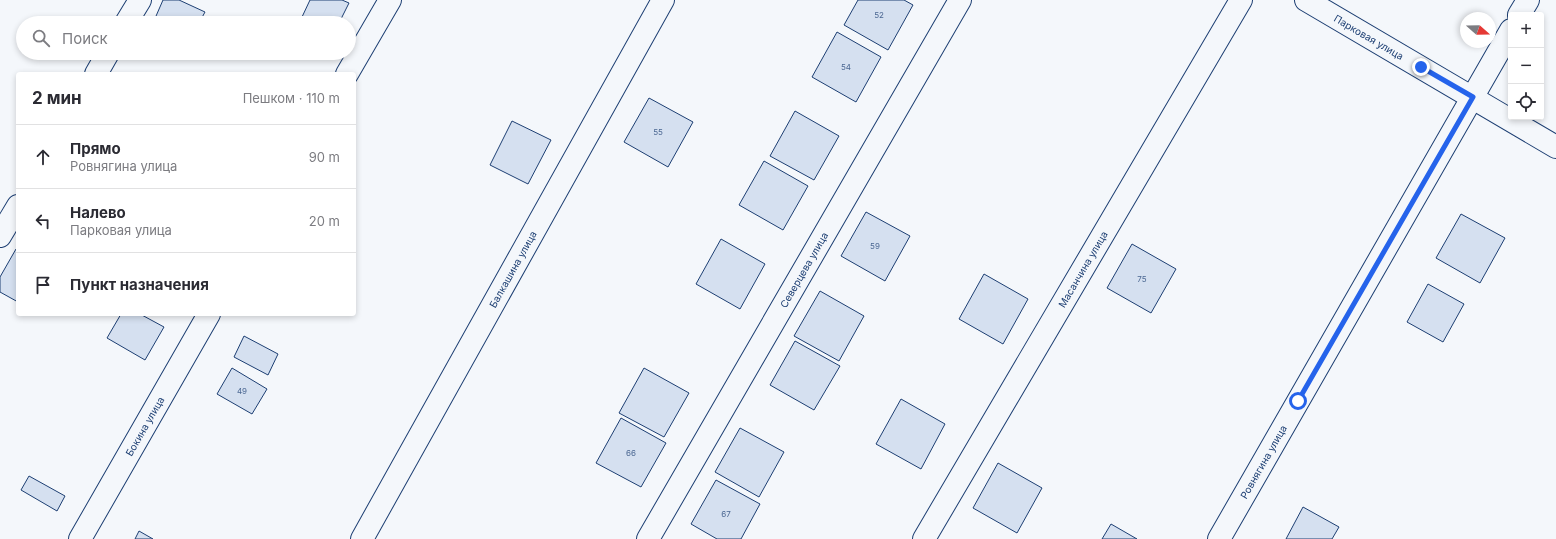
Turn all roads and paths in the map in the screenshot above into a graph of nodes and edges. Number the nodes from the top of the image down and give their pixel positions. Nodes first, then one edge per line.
1 (140, 0) edge
2 (390, 0) edge
3 (663, 0) edge
4 (960, 0) edge
5 (1241, 0) edge
6 (1306, 0) edge
7 (1528, 0) edge
8 (1522, 12) edge
9 (130, 16) edge
10 (1508, 35) edge
11 (356, 59) edge
12 (104, 60) edge
13 (355, 60) edge
14 (97, 72) edge
15 (348, 72) edge
16 (1473, 97) junction
17 (1556, 147) edge
18 (16, 209) edge
19 (0, 236) edge
20 (208, 316) edge
21 (80, 539) edge
22 (362, 539) edge
23 (648, 539) edge
24 (924, 539) edge
25 (1219, 539) edge

1 - 9 street
2 - 11 street
3 - 22 street, Балкашина улица
4 - 23 street, Северцева улица
5 - 24 street, Масанчина улица
6 - 16 street, Парковая улица
7 - 8 street
10 - 16 street, Ровнягина улица
12 - 14 street
13 - 15 street
16 - 17 street, Парковая улица
16 - 25 street, Ровнягина улица
18 - 19 street
20 - 21 street, Бокина улица

